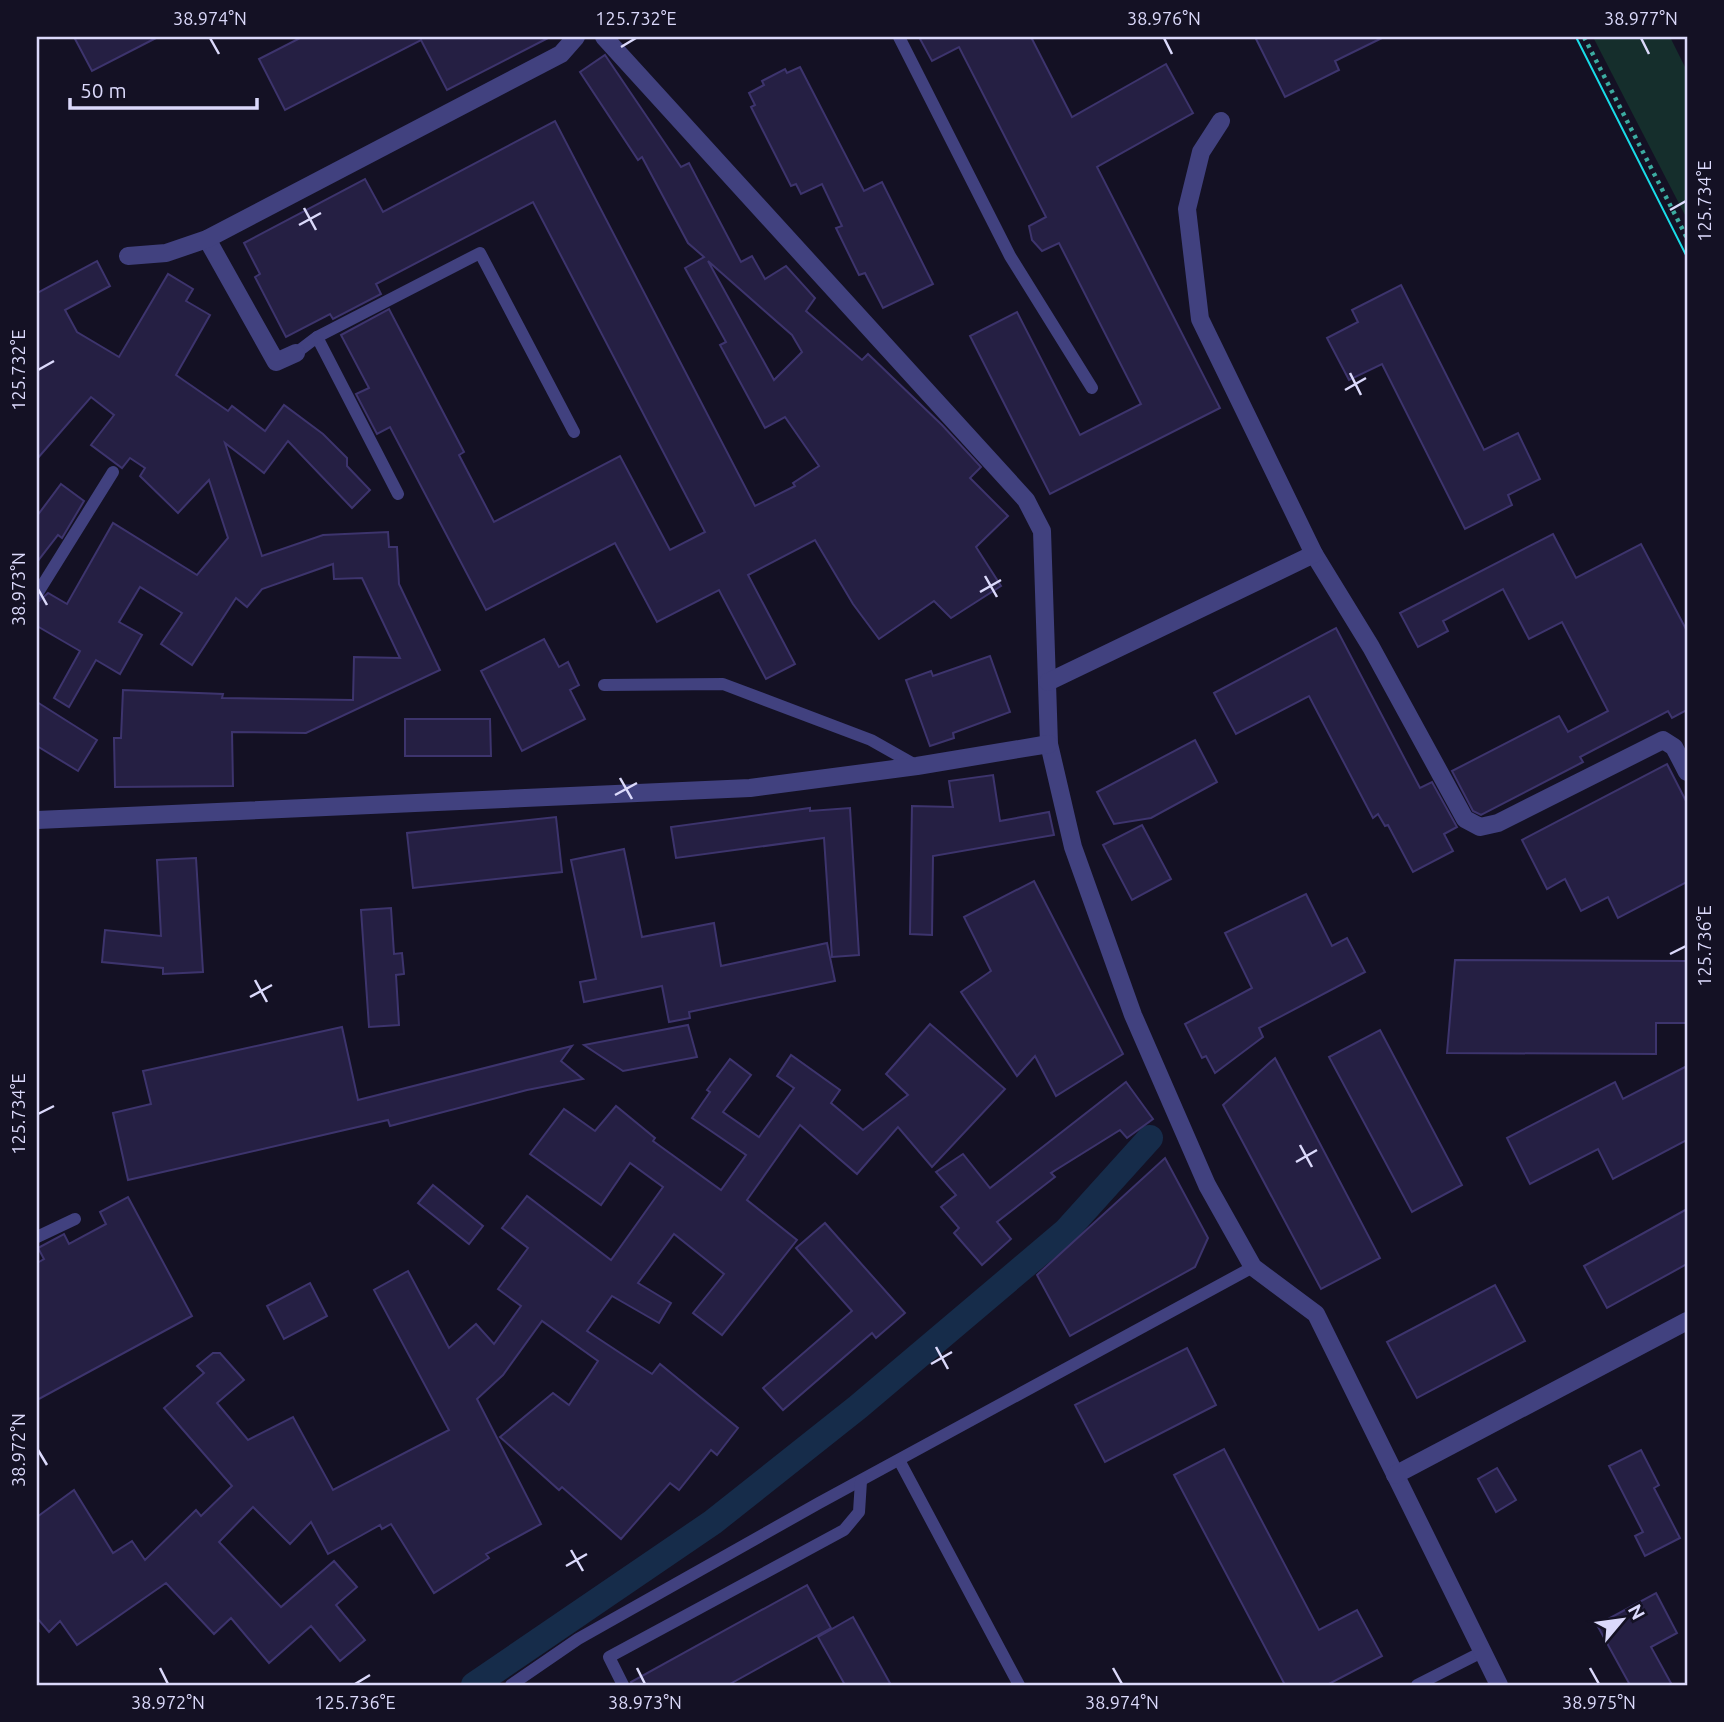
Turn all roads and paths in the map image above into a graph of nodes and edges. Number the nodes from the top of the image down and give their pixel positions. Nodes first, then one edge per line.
1 (576, 37) edge
2 (604, 37) edge
3 (899, 37) edge
4 (1584, 37) edge
5 (1221, 121) dead end
6 (1687, 238) edge
7 (207, 239) junction
8 (128, 256) dead end
9 (317, 337) junction
10 (296, 353) joint
11 (1092, 388) dead end
12 (574, 432) dead end
13 (113, 472) dead end
14 (398, 494) dead end
15 (1314, 554) junction
16 (37, 594) edge
17 (1048, 682) junction
18 (604, 685) dead end
19 (1049, 744) junction
20 (917, 766) junction
21 (1687, 772) edge
22 (37, 820) edge
23 (75, 1219) dead end
24 (37, 1237) edge
25 (1252, 1267) junction
26 (1687, 1321) edge
27 (899, 1460) junction
28 (1395, 1475) junction
29 (861, 1480) junction
30 (1482, 1652) junction
31 (511, 1685) edge
32 (623, 1685) edge
33 (1019, 1685) edge
34 (1417, 1685) edge
35 (1499, 1685) edge

1 - 7 street
2 - 17 street
3 - 11 lane
4 - 6 path
5 - 15 street
7 - 8 street
7 - 10 street
9 - 10 lane
9 - 12 lane
9 - 14 lane
13 - 16 lane
15 - 17 street
15 - 21 street
17 - 19 street
18 - 20 lane
19 - 20 street
19 - 25 street
20 - 22 street
23 - 24 lane
25 - 27 lane
25 - 28 street
26 - 28 street
27 - 29 lane
27 - 33 lane
28 - 30 street
29 - 31 lane
29 - 32 lane
30 - 34 lane
30 - 35 street

